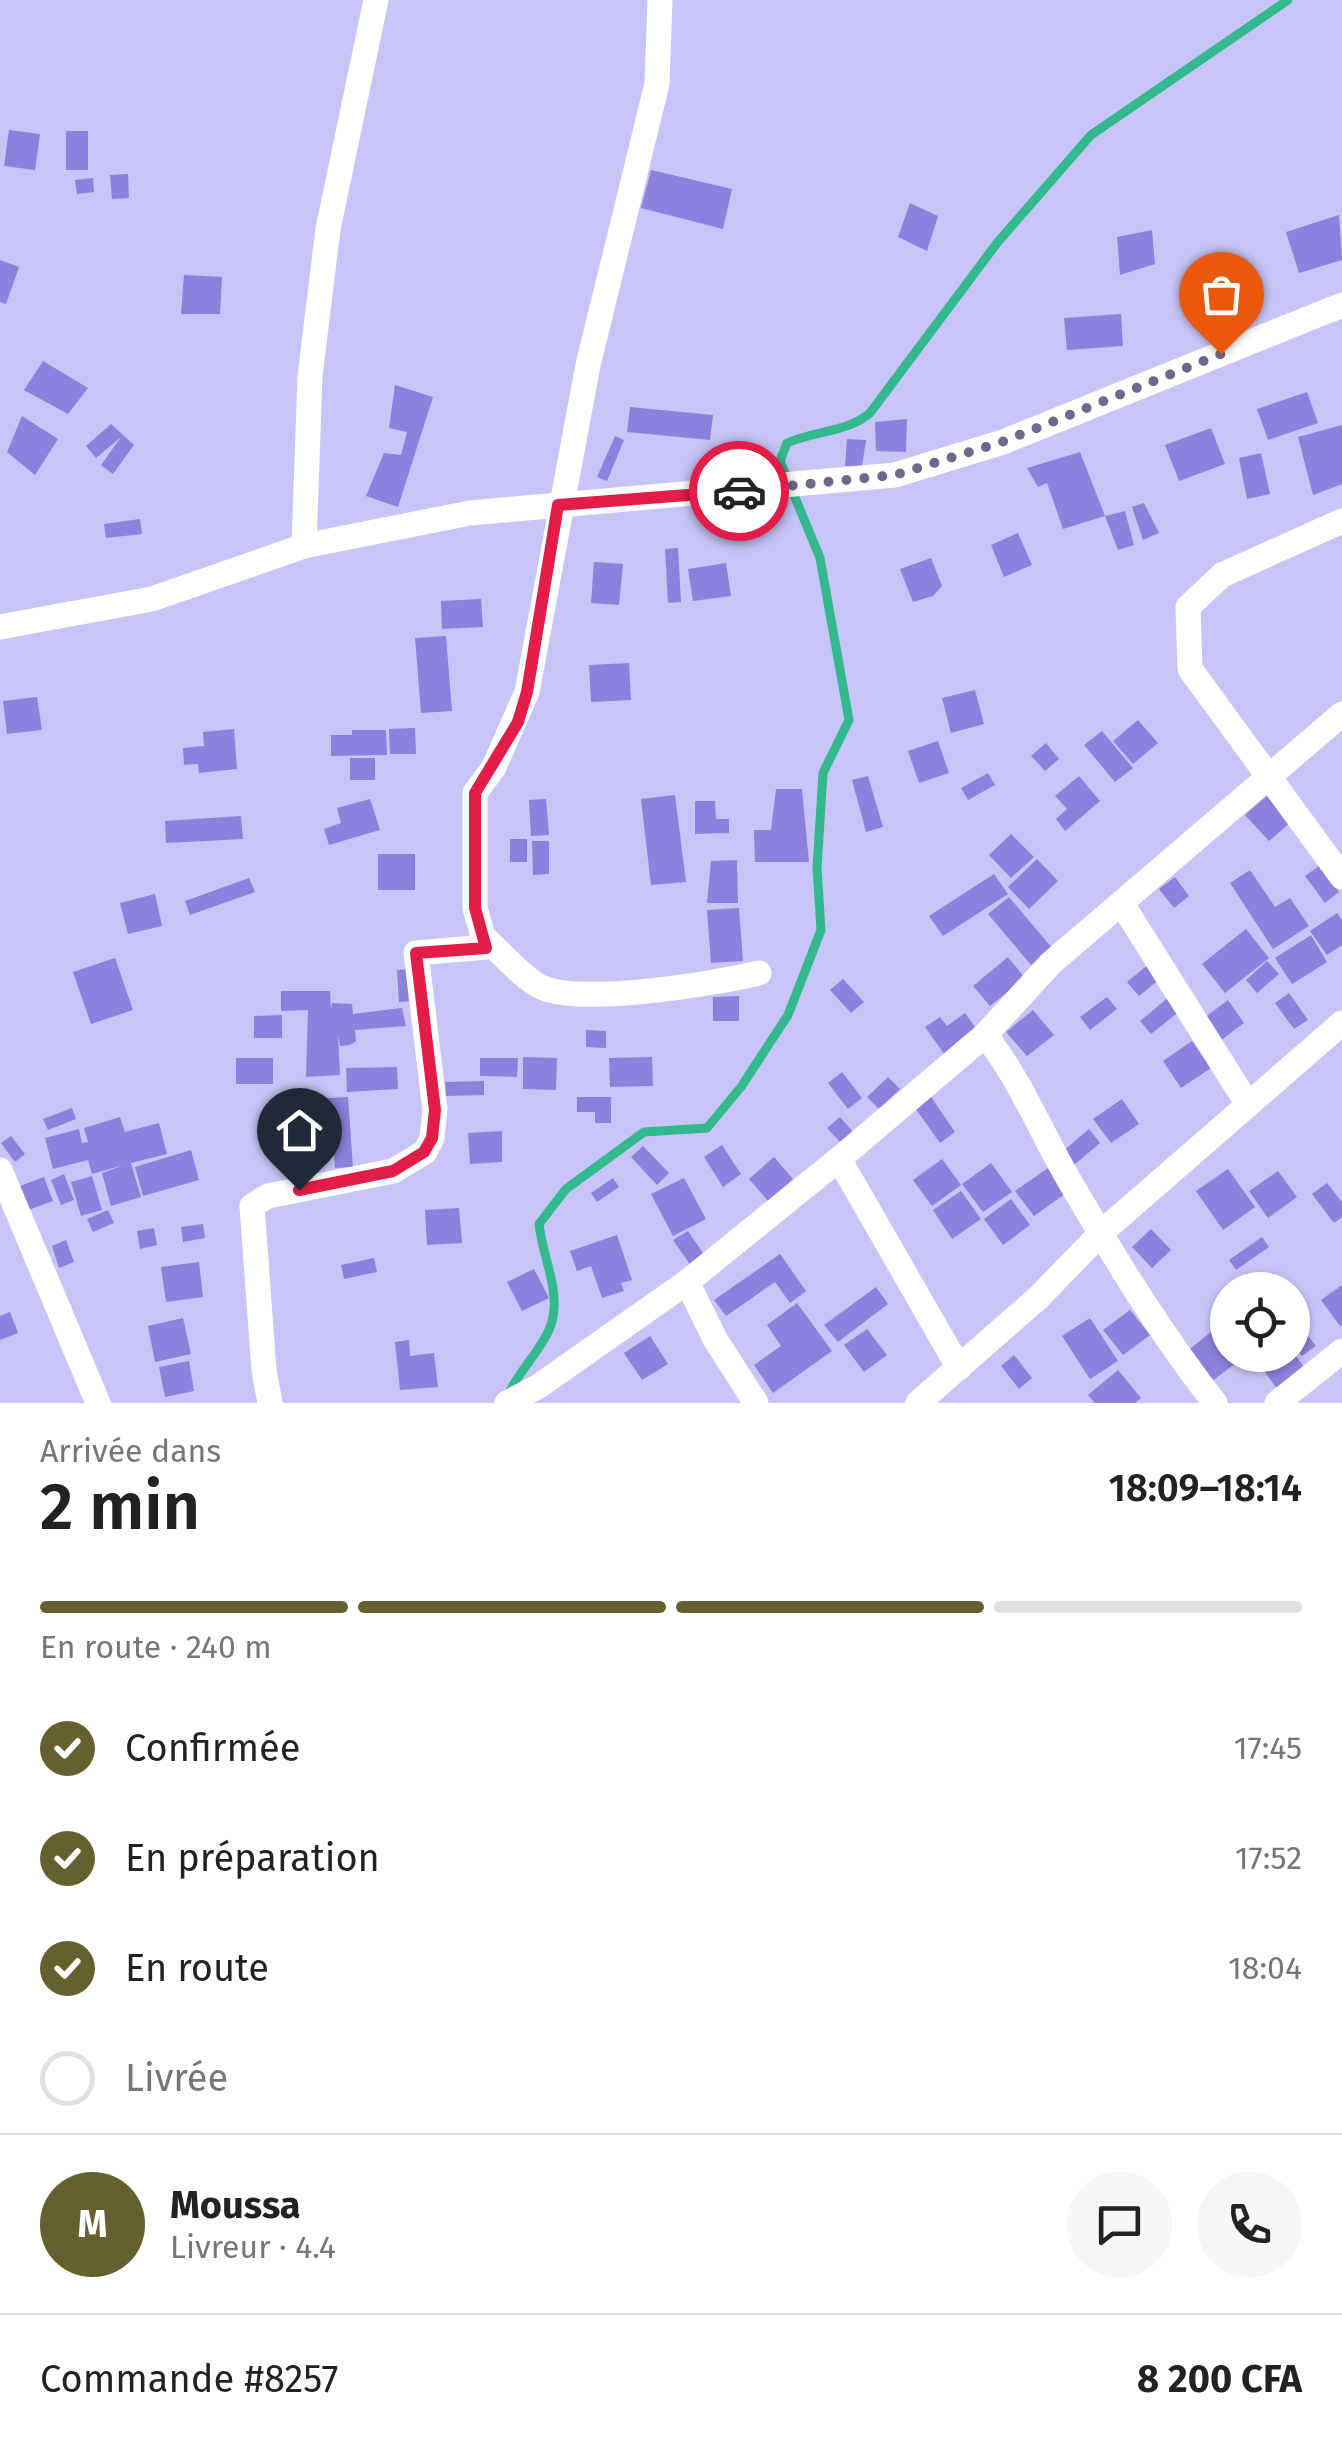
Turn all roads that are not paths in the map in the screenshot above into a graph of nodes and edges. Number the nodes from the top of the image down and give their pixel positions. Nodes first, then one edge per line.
1 (376, 0) edge
2 (660, 0) edge
3 (1342, 305) edge
4 (558, 505) junction
5 (1342, 521) edge
6 (304, 546) junction
7 (0, 627) edge
8 (1342, 714) edge
9 (1268, 774) junction
10 (1342, 876) edge
11 (1122, 904) junction
12 (487, 940) junction
13 (760, 973) dead end
14 (1342, 1023) edge
15 (985, 1035) junction
16 (1247, 1103) junction
17 (839, 1159) junction
18 (0, 1170) edge
19 (1102, 1232) junction
20 (687, 1282) junction
21 (1342, 1351) edge
22 (958, 1368) junction
23 (544, 1395) edge
24 (98, 1403) edge
25 (270, 1403) edge
26 (507, 1403) edge
27 (756, 1403) edge
28 (918, 1403) edge
29 (1215, 1403) edge
30 (1277, 1403) edge

1 - 6 street
2 - 4 street
3 - 4 street
4 - 6 street
4 - 12 street
5 - 9 street
6 - 7 street
8 - 9 street
9 - 10 street
9 - 11 street
11 - 15 street
11 - 16 street
12 - 13 street
12 - 25 street
14 - 16 street
15 - 17 street
15 - 19 street
16 - 19 street
17 - 20 street
17 - 22 street
18 - 24 street
19 - 22 street
19 - 29 street
20 - 23 street
20 - 27 street
21 - 30 street
22 - 28 street
23 - 26 street

